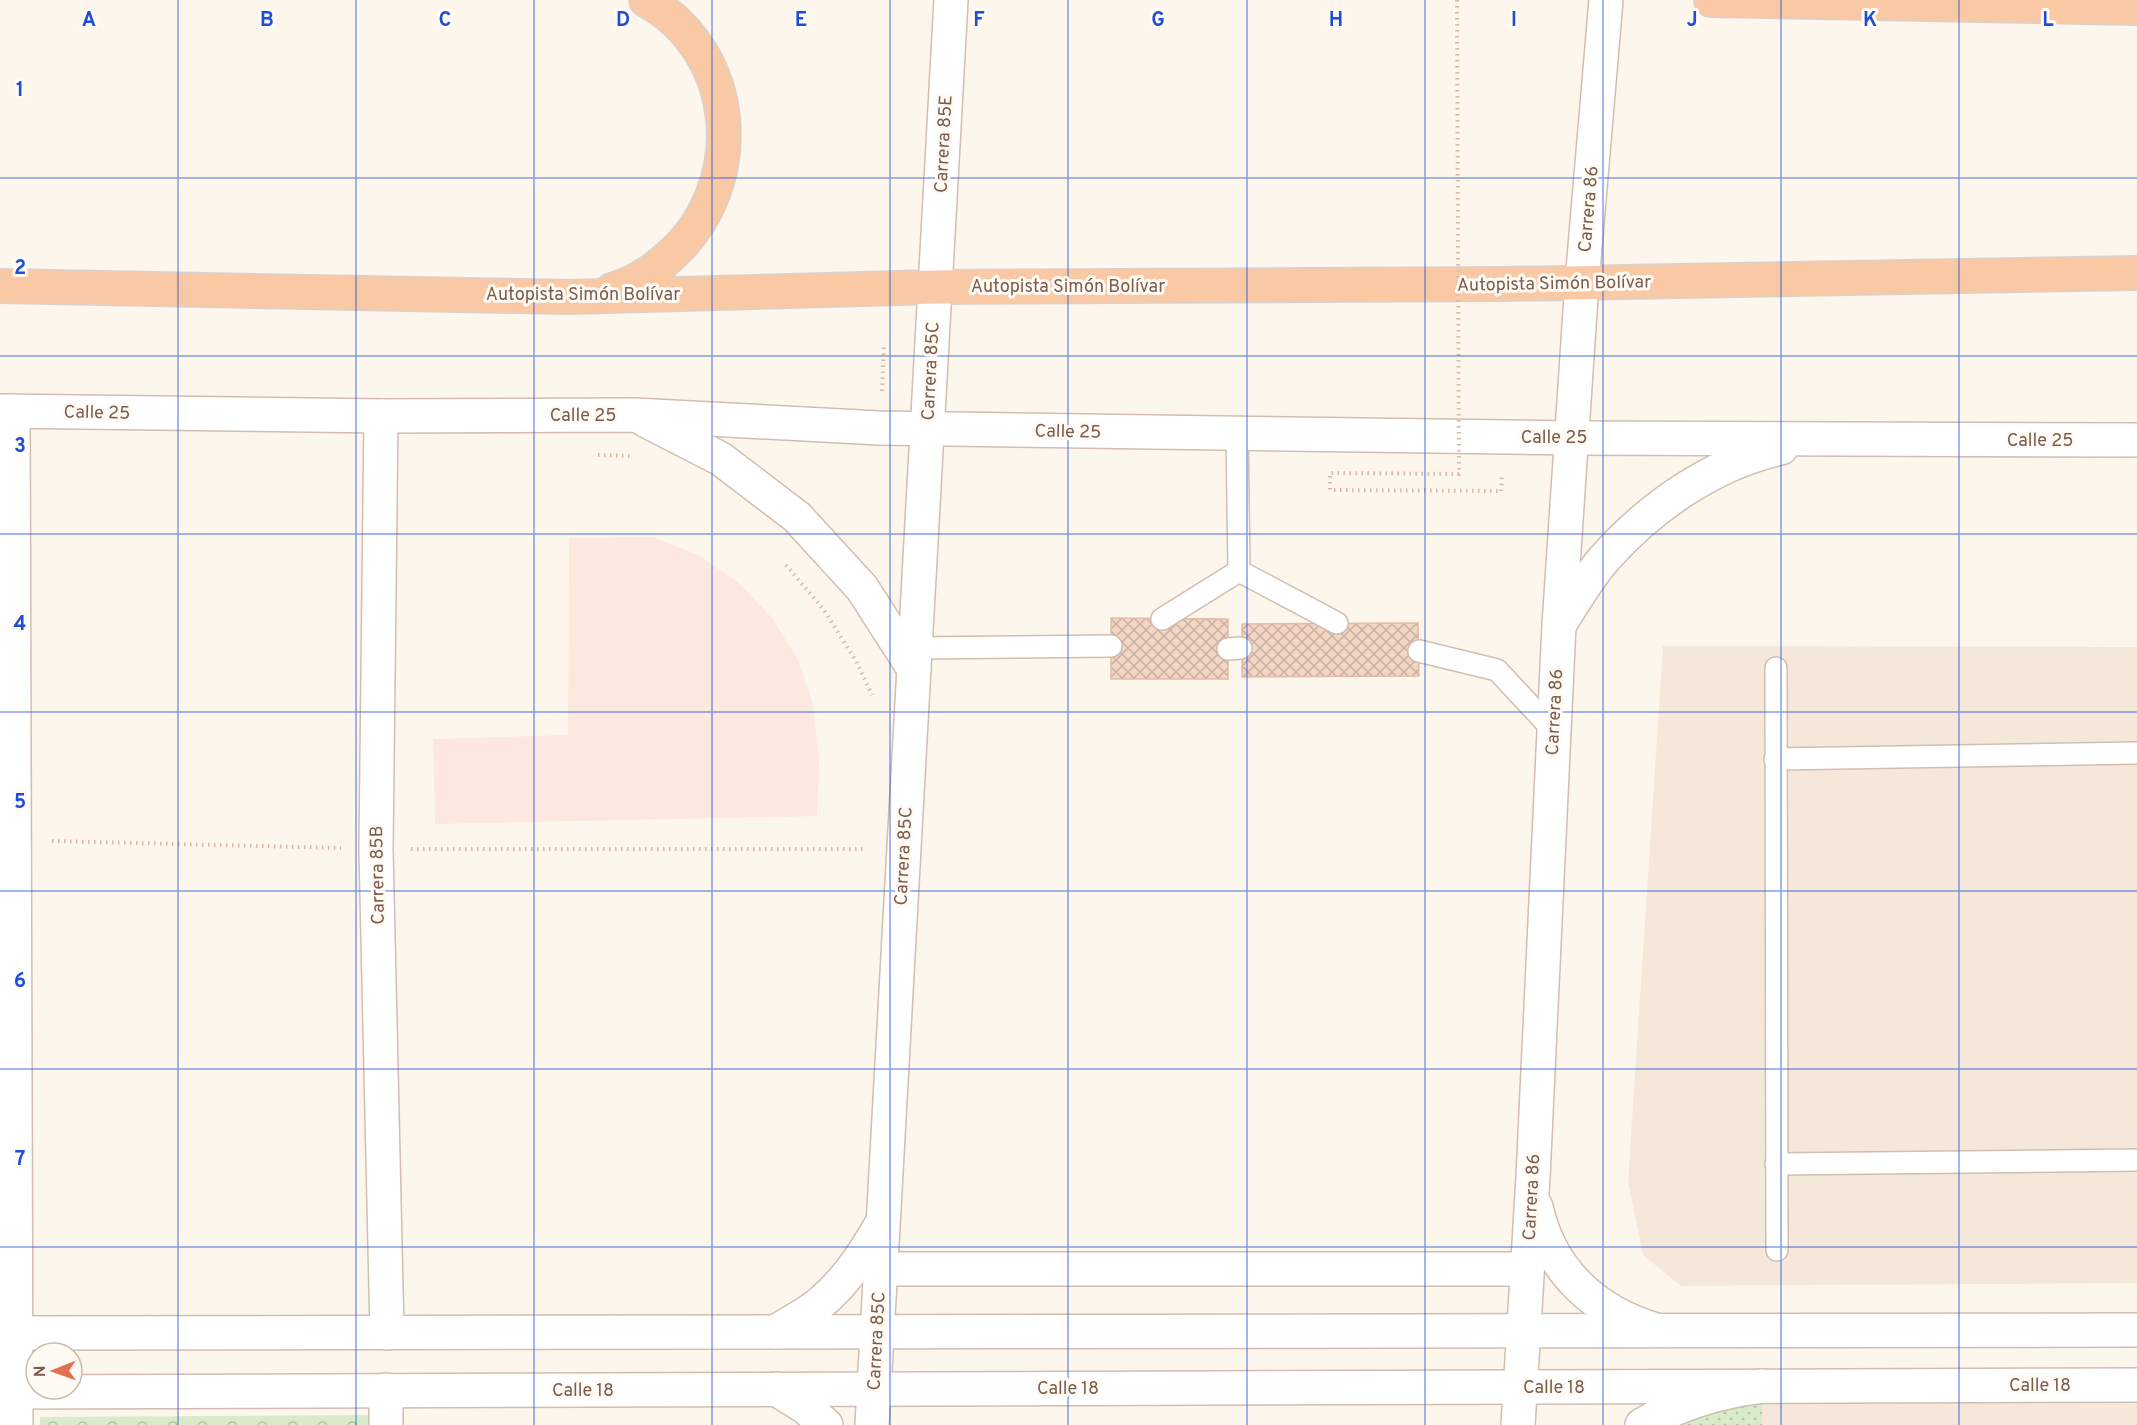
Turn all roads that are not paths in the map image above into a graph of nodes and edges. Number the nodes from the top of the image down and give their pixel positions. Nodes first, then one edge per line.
1 (646, 0) edge
2 (951, 0) edge
3 (1606, 0) edge
4 (1711, 0) edge
5 (2137, 8) edge
6 (2137, 273) edge
7 (1582, 282) junction
8 (0, 286) edge
9 (935, 287) junction
10 (568, 297) junction
11 (6, 411) edge
12 (635, 415) junction
13 (381, 416) junction
14 (927, 429) junction
15 (1237, 433) junction
16 (1572, 438) junction
17 (1820, 440) junction
18 (2137, 440) edge
19 (1239, 571) junction
20 (1162, 619) dead end
21 (1337, 623) dead end
22 (1559, 625) junction
23 (1111, 646) dead end
24 (1419, 651) dead end
25 (914, 658) junction
26 (1776, 668) dead end
27 (1553, 730) junction
28 (2137, 753) edge
29 (1775, 759) junction
30 (2137, 1160) edge
31 (1776, 1164) junction
32 (1533, 1177) junction
33 (883, 1220) junction
34 (1777, 1250) dead end
35 (881, 1269) junction
36 (1526, 1269) junction
37 (2137, 1329) edge
38 (1656, 1330) junction
39 (1523, 1331) junction
40 (775, 1332) junction
41 (876, 1332) junction
42 (8, 1333) edge
43 (387, 1333) junction
44 (2137, 1385) edge
45 (1763, 1386) junction
46 (1520, 1387) junction
47 (776, 1389) junction
48 (874, 1389) junction
49 (386, 1390) junction
50 (8, 1392) edge
51 (16, 1425) edge
52 (386, 1425) edge
53 (826, 1425) edge
54 (872, 1425) edge
55 (1518, 1425) edge
56 (1642, 1425) edge

1 - 10 highway
2 - 9 street, Carrera 85E
3 - 7 street, Carrera 86
4 - 5 highway
6 - 7 highway, Autopista Simón Bolívar
7 - 9 highway, Autopista Simón Bolívar
7 - 16 street, Carrera 86
8 - 10 highway, Autopista Simón Bolívar
9 - 10 highway, Autopista Simón Bolívar
9 - 14 street, Carrera 85C
11 - 13 street, Calle 25
11 - 42 street
12 - 13 street, Calle 25
12 - 14 street, Calle 25
12 - 25 street
13 - 43 street, Carrera 85B
14 - 15 street, Calle 25
14 - 25 street, Carrera 85C
15 - 16 street, Calle 25
15 - 19 lane
16 - 17 street, Calle 25
16 - 22 street, Carrera 86
17 - 18 street, Calle 25
17 - 22 street
19 - 20 lane
19 - 21 lane
22 - 27 street, Carrera 86
23 - 25 lane
24 - 27 lane
25 - 33 street, Carrera 85C
26 - 29 lane
27 - 32 street, Carrera 86
28 - 29 lane
29 - 31 lane
30 - 31 lane
31 - 34 lane
32 - 36 street, Carrera 86
32 - 38 street
33 - 35 street, Carrera 85C
33 - 40 street
35 - 36 street
35 - 41 street, Carrera 85C
36 - 39 street, Carrera 86
37 - 38 street
38 - 39 street
39 - 41 street
39 - 46 street, Carrera 86
40 - 41 street
40 - 43 street
41 - 48 street, Carrera 85C
42 - 43 street
42 - 50 street
44 - 45 street, Calle 18
45 - 46 street, Calle 18
45 - 56 street
46 - 48 street, Calle 18
46 - 55 street, Carrera 86
47 - 48 street, Calle 18
47 - 49 street, Calle 18
47 - 53 street
48 - 54 street, Carrera 85C
49 - 50 street, Calle 18
49 - 52 street
50 - 51 street

